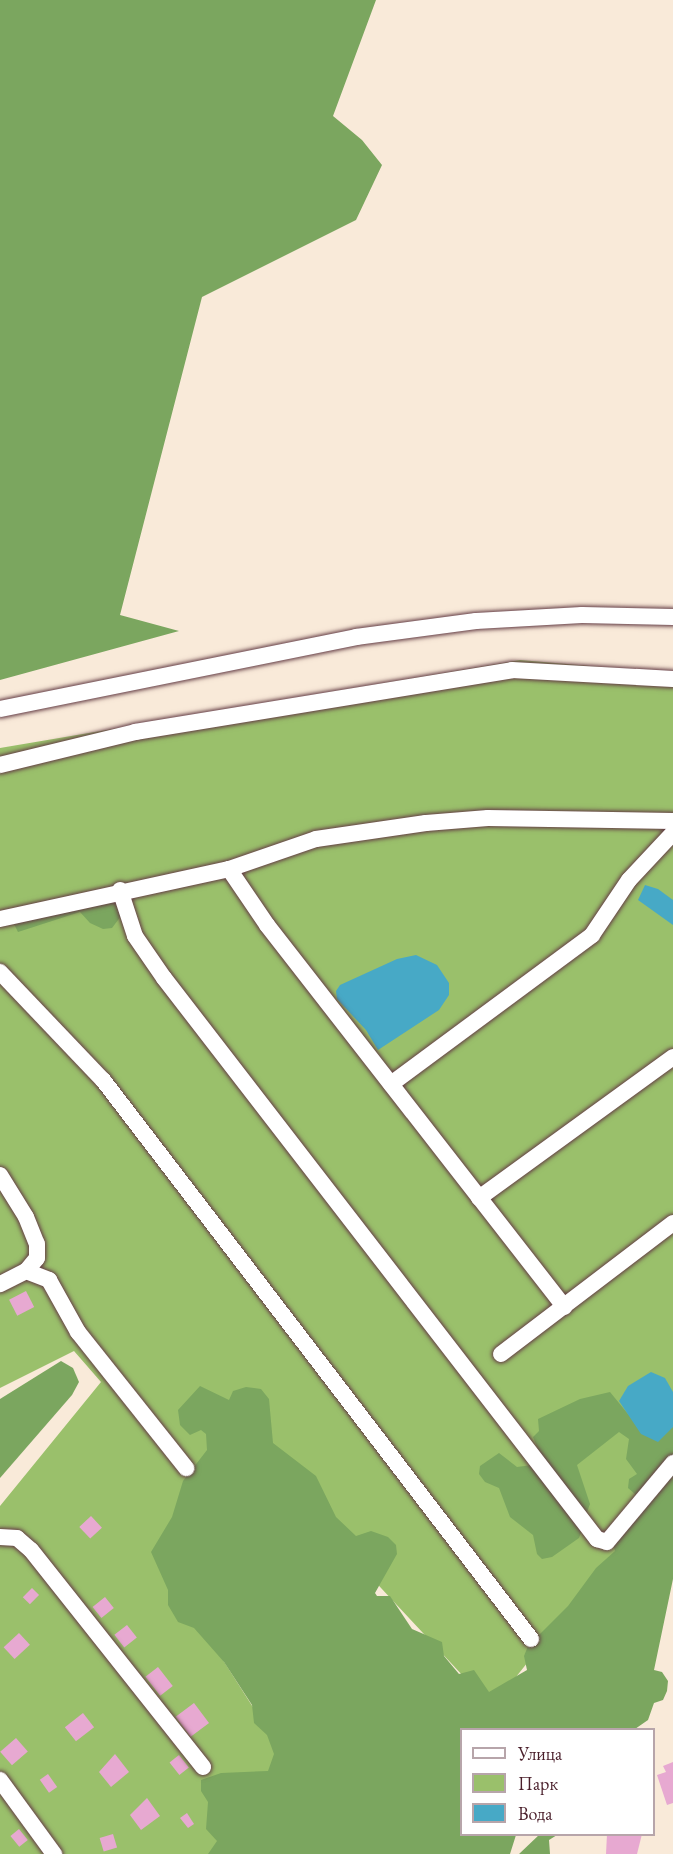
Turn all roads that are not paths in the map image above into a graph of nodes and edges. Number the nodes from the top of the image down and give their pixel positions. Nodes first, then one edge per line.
1 (673, 617) edge
2 (673, 679) edge
3 (0, 710) edge
4 (0, 765) edge
5 (673, 821) edge
6 (673, 833) edge
7 (230, 869) junction
8 (120, 890) junction
9 (0, 919) edge
10 (0, 972) edge
11 (673, 1057) edge
12 (390, 1084) junction
13 (0, 1175) edge
14 (479, 1198) junction
15 (673, 1223) edge
16 (26, 1270) junction
17 (0, 1284) edge
18 (564, 1307) junction
19 (501, 1354) dead end
20 (673, 1463) edge
21 (186, 1468) dead end
22 (0, 1536) edge
23 (531, 1639) dead end
24 (203, 1767) dead end
25 (0, 1780) edge
26 (54, 1854) edge

1 - 3 street
2 - 4 street
5 - 7 street
6 - 12 street
7 - 8 street
7 - 12 street
8 - 9 street
8 - 20 street
10 - 23 street
11 - 14 street
12 - 14 street
13 - 16 street
14 - 18 street
15 - 18 street
16 - 17 street
16 - 21 street
18 - 19 street
22 - 24 street
25 - 26 street

